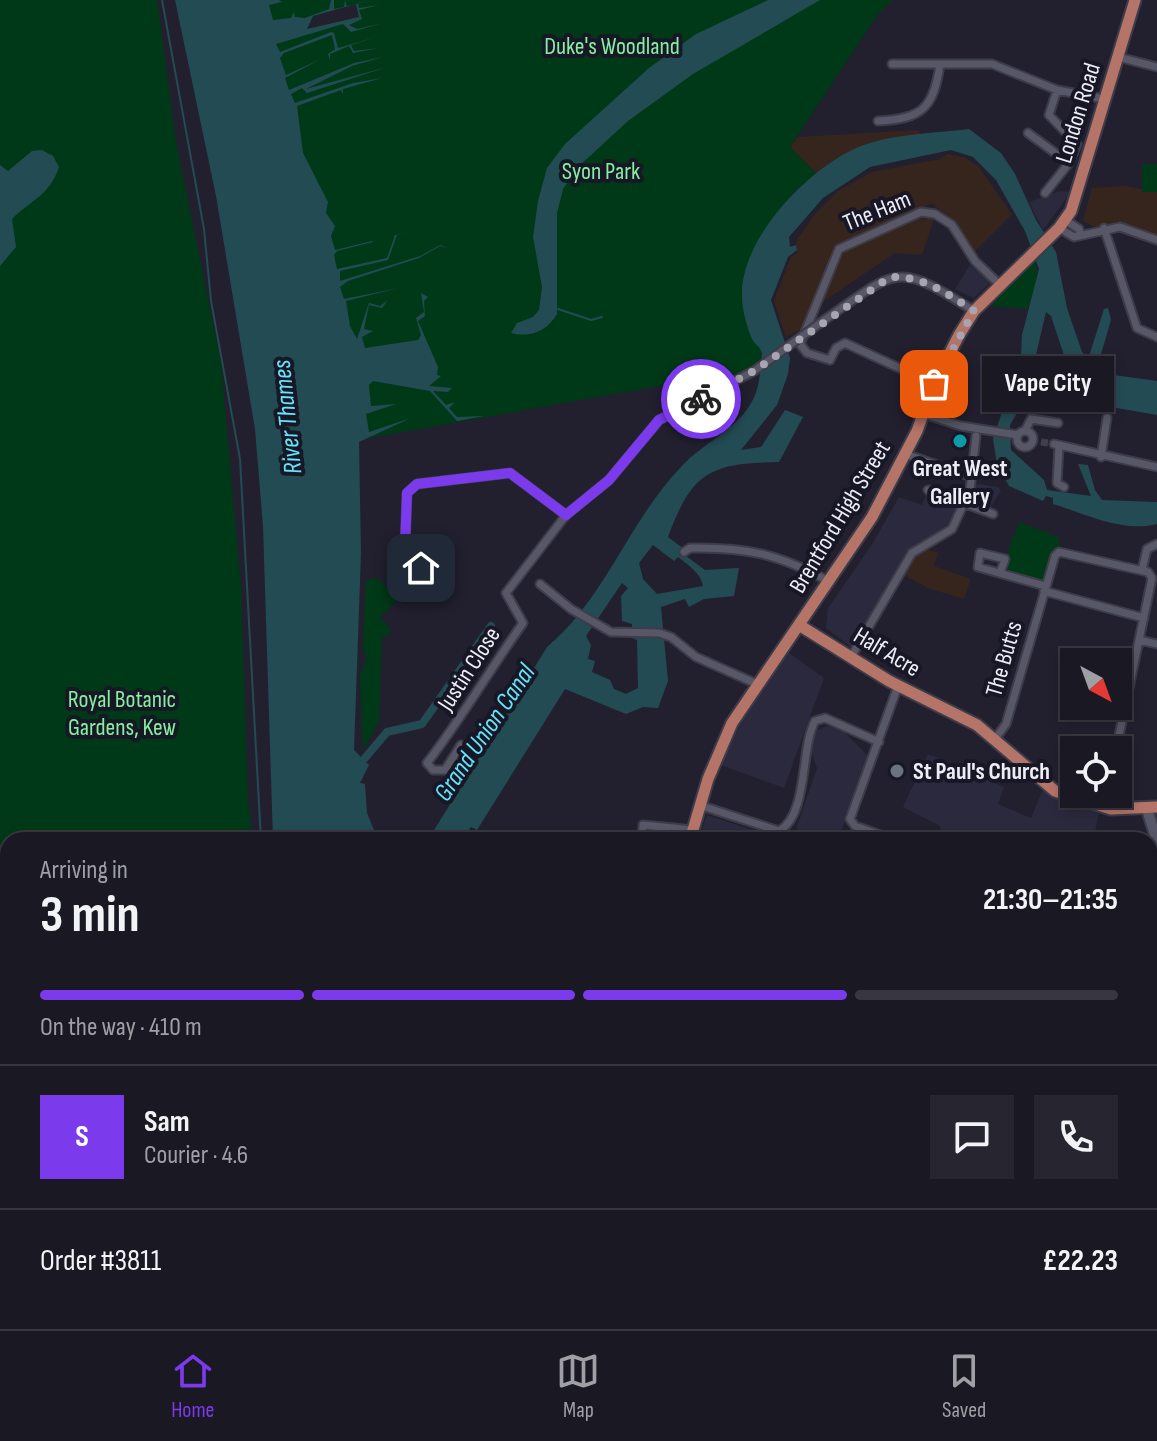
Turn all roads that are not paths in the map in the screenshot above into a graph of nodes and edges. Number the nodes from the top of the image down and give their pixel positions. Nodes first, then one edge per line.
1 (1135, 0) edge
2 (1118, 57) junction
3 (892, 64) dead end
4 (940, 64) junction
5 (1157, 67) edge
6 (1057, 90) junction
7 (1105, 99) junction
8 (878, 121) dead end
9 (1028, 133) dead end
10 (1069, 163) junction
11 (1045, 193) dead end
12 (1059, 227) junction
13 (1104, 228) junction
14 (1157, 240) edge
15 (1000, 285) junction
16 (974, 311) junction
17 (1157, 337) edge
18 (934, 384) junction
19 (924, 414) junction
20 (1107, 418) dead end
21 (1058, 423) dead end
22 (1018, 434) junction
23 (976, 436) dead end
24 (905, 454) junction
25 (1101, 457) junction
26 (1157, 467) edge
27 (972, 477) junction
28 (1064, 487) dead end
29 (928, 490) dead end
30 (965, 502) junction
31 (993, 514) dead end
32 (566, 515) junction
33 (1157, 544) edge
34 (684, 552) dead end
35 (421, 568) dead end
36 (1142, 570) junction
37 (1000, 573) dead end
38 (830, 582) junction
39 (540, 584) dead end
40 (1044, 588) junction
41 (1144, 618) junction
42 (799, 625) junction
43 (1139, 640) junction
44 (1157, 644) edge
45 (851, 657) junction
46 (757, 684) junction
47 (898, 686) junction
48 (1119, 736) edge
49 (995, 739) junction
50 (879, 742) junction
51 (461, 745) dead end
52 (1060, 792) edge
53 (699, 805) junction
54 (1132, 805) edge
55 (1152, 808) edge
56 (643, 832) edge
57 (677, 832) edge
58 (692, 832) edge
59 (873, 832) edge
60 (1156, 832) edge

1 - 2 main road, London Road
2 - 5 street
2 - 7 main road, London Road
3 - 4 street
4 - 6 street
4 - 8 street
6 - 7 street
6 - 10 street
7 - 12 main road, London Road
9 - 10 street
10 - 11 street
12 - 13 street
12 - 15 main road, Brentford High Street
13 - 14 street
13 - 17 street
15 - 16 main road, Brentford High Street
15 - 18 street, The Ham
16 - 18 main road, Brentford High Street
16 - 32 street, bridge
18 - 19 main road, Brentford High Street
19 - 22 street
19 - 24 main road, Brentford High Street
20 - 25 street
21 - 22 street
22 - 22 street
23 - 27 street
24 - 27 street
24 - 38 main road, Brentford High Street
25 - 26 street
25 - 28 street
27 - 30 street
29 - 30 street
30 - 31 street
30 - 45 street
32 - 35 street
32 - 51 street, Justin Close
33 - 36 street
34 - 38 street
36 - 40 street, The Butts
36 - 41 street
37 - 40 street
38 - 42 main road, Brentford High Street
39 - 46 street
40 - 41 street
40 - 49 street, The Butts
41 - 43 street
42 - 45 main road, Half Acre
42 - 46 main road, Brentford High Street
43 - 44 street
43 - 48 street
45 - 47 main road, Half Acre
46 - 53 main road, Brentford High Street
47 - 49 main road, Half Acre
47 - 50 street
49 - 52 main road, Half Acre
50 - 53 street
50 - 59 street
53 - 58 main road, Brentford High Street
54 - 55 main road, Half Acre
55 - 60 main road
56 - 57 street

